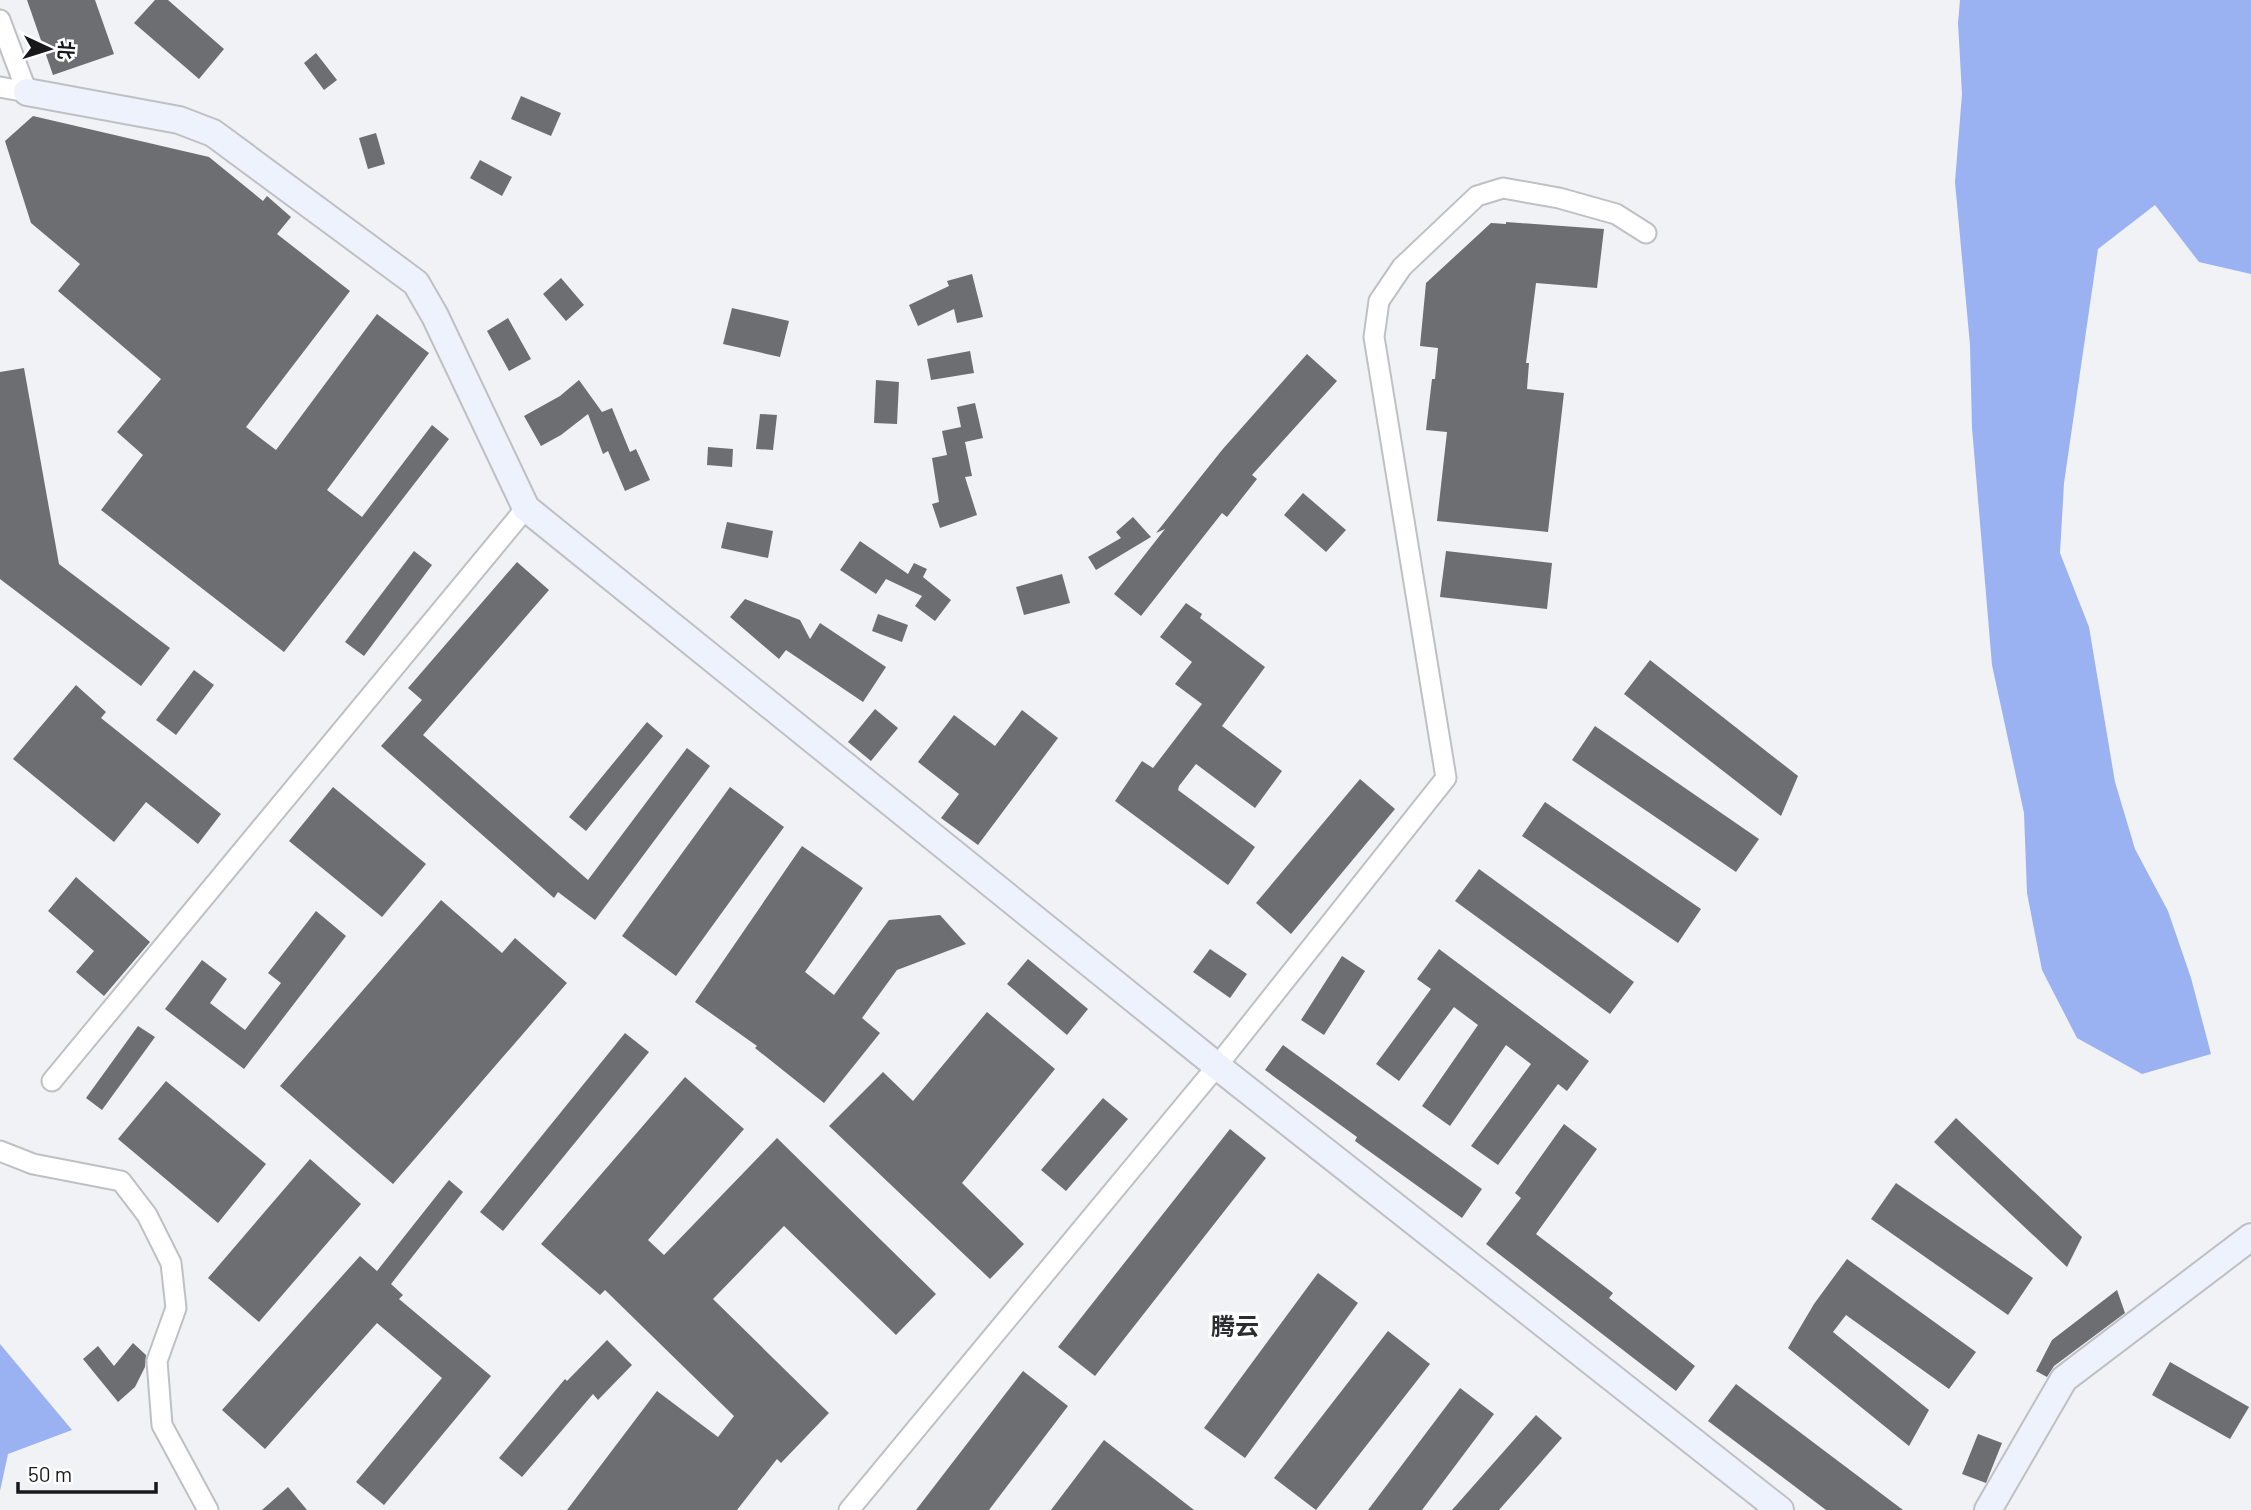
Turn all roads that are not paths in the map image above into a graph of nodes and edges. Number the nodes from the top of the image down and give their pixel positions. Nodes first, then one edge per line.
1 (0, 20) edge
2 (0, 87) edge
3 (27, 92) junction
4 (1646, 233) dead end
5 (526, 508) junction
6 (1217, 1066) junction
7 (52, 1081) dead end
8 (0, 1151) edge
9 (2251, 1237) edge
10 (208, 1510) edge
11 (849, 1510) edge
12 (1780, 1510) edge
13 (1988, 1510) edge

1 - 3 street
2 - 3 street
3 - 5 street
4 - 6 street
5 - 6 street
5 - 7 street
6 - 11 street
6 - 12 street
8 - 10 street
9 - 13 street

